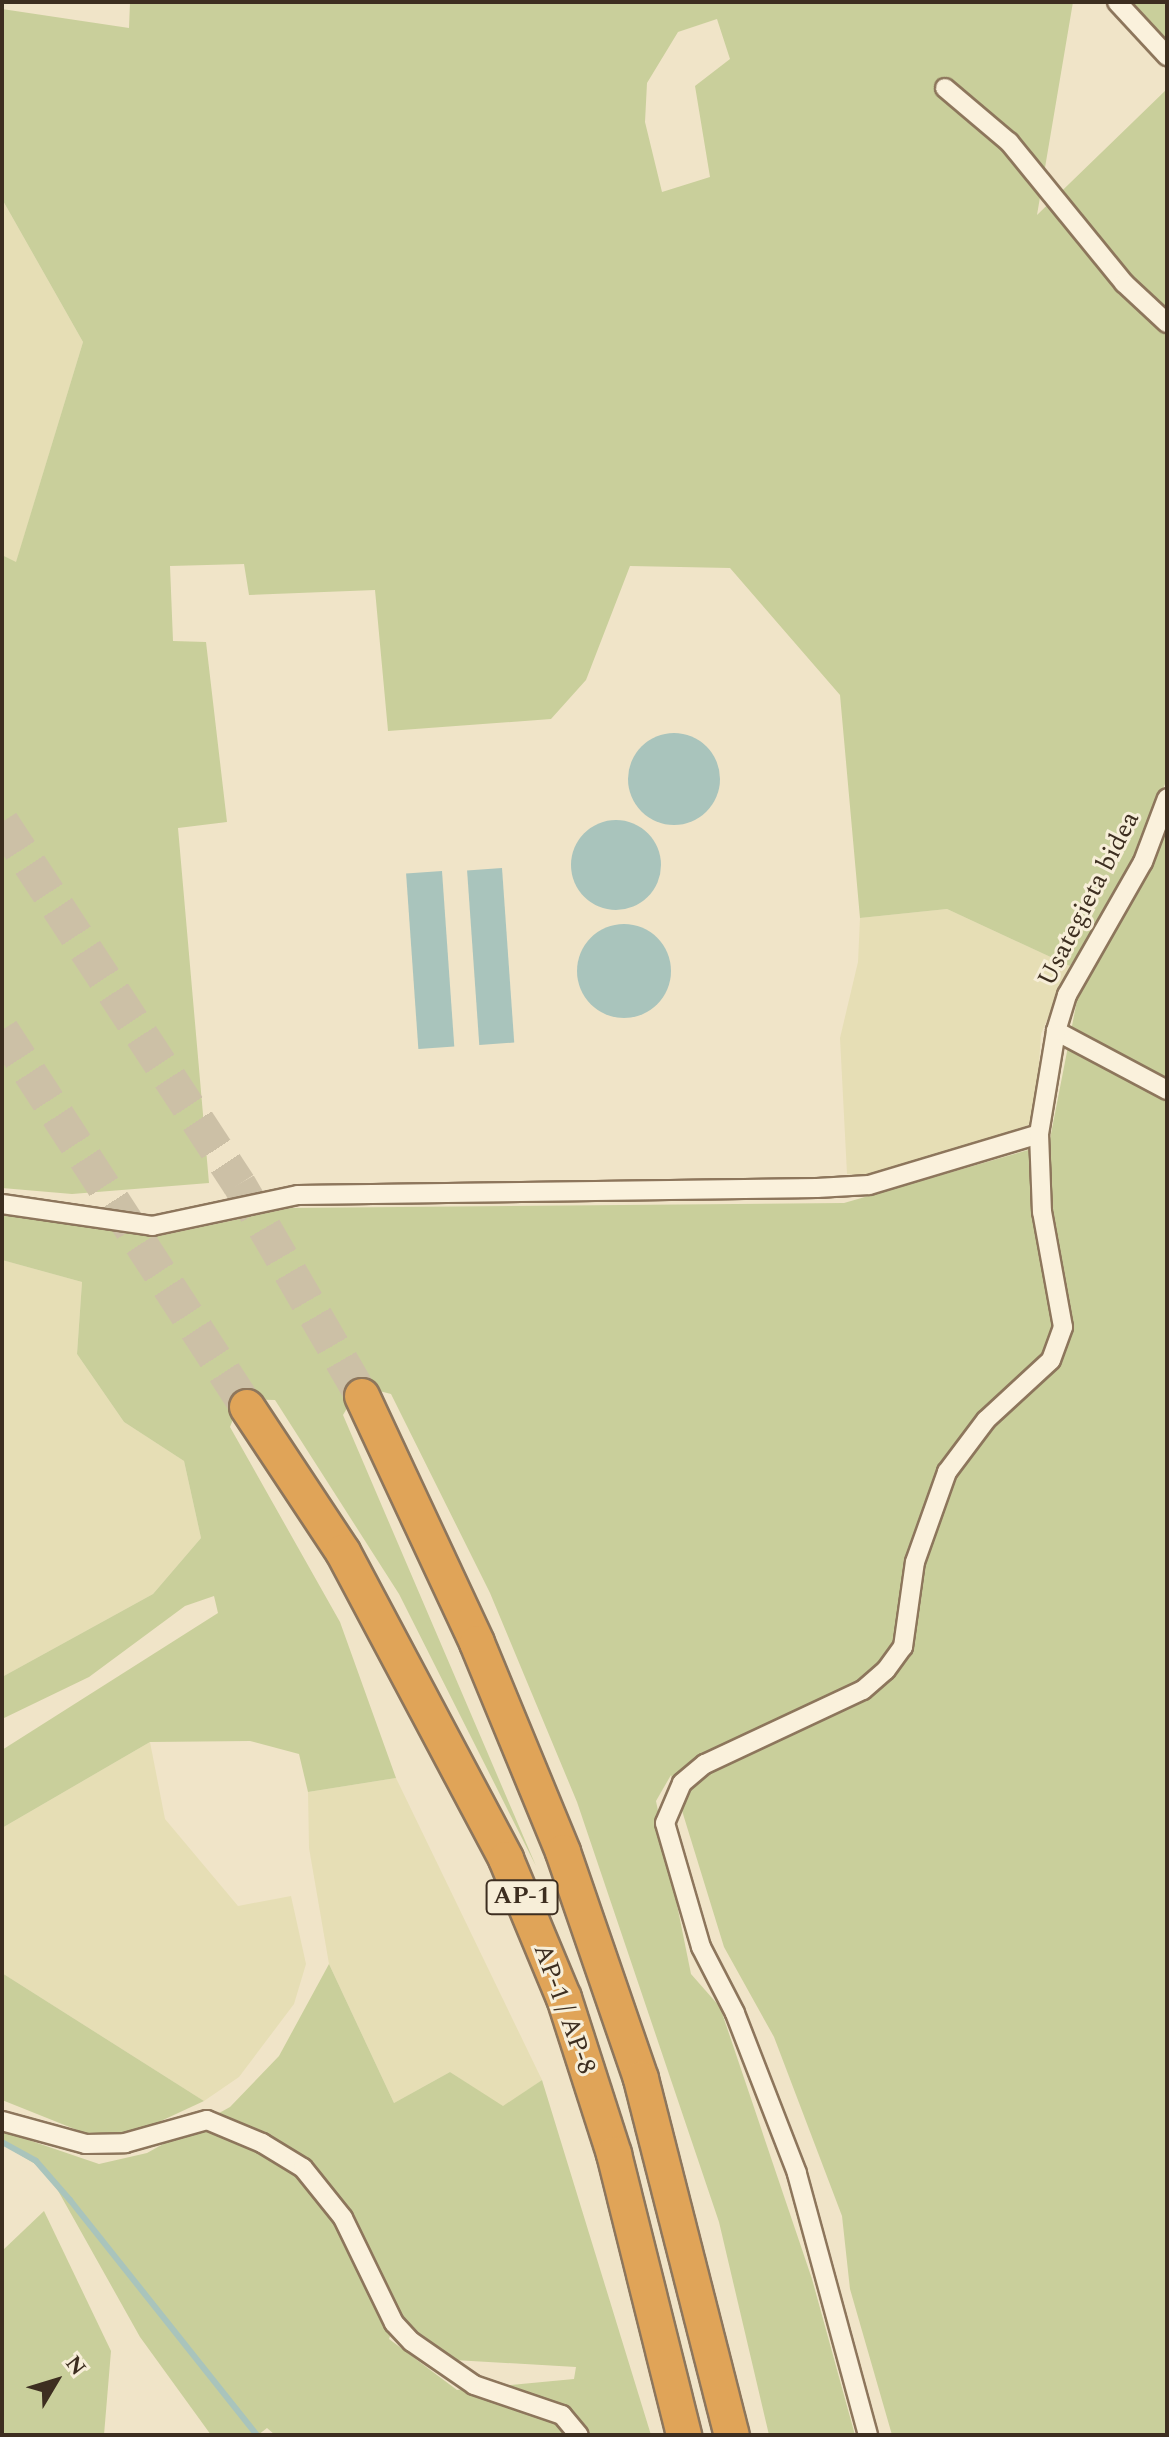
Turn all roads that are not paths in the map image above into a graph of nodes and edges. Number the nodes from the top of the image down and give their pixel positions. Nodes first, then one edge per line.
1 (1117, 2) edge
2 (1167, 56) edge
3 (945, 88) dead end
4 (1167, 323) edge
5 (1167, 798) edge
6 (1056, 1031) junction
7 (1167, 1090) edge
8 (1039, 1134) junction
9 (2, 1204) edge
10 (362, 1396) tunnel mouth
11 (247, 1407) tunnel mouth
12 (2, 2121) edge
13 (579, 2435) edge
14 (684, 2435) edge
15 (732, 2435) edge
16 (868, 2435) edge

1 - 2 street
3 - 4 street
5 - 6 street, Usategieta bidea
6 - 7 street
6 - 8 street, Usategieta bidea
8 - 9 street
8 - 16 street, Usategieta bidea
10 - 15 highway, AP-1 / AP-8 / AP-1
11 - 14 highway, AP-1 / AP-8 / AP-1
12 - 13 street

